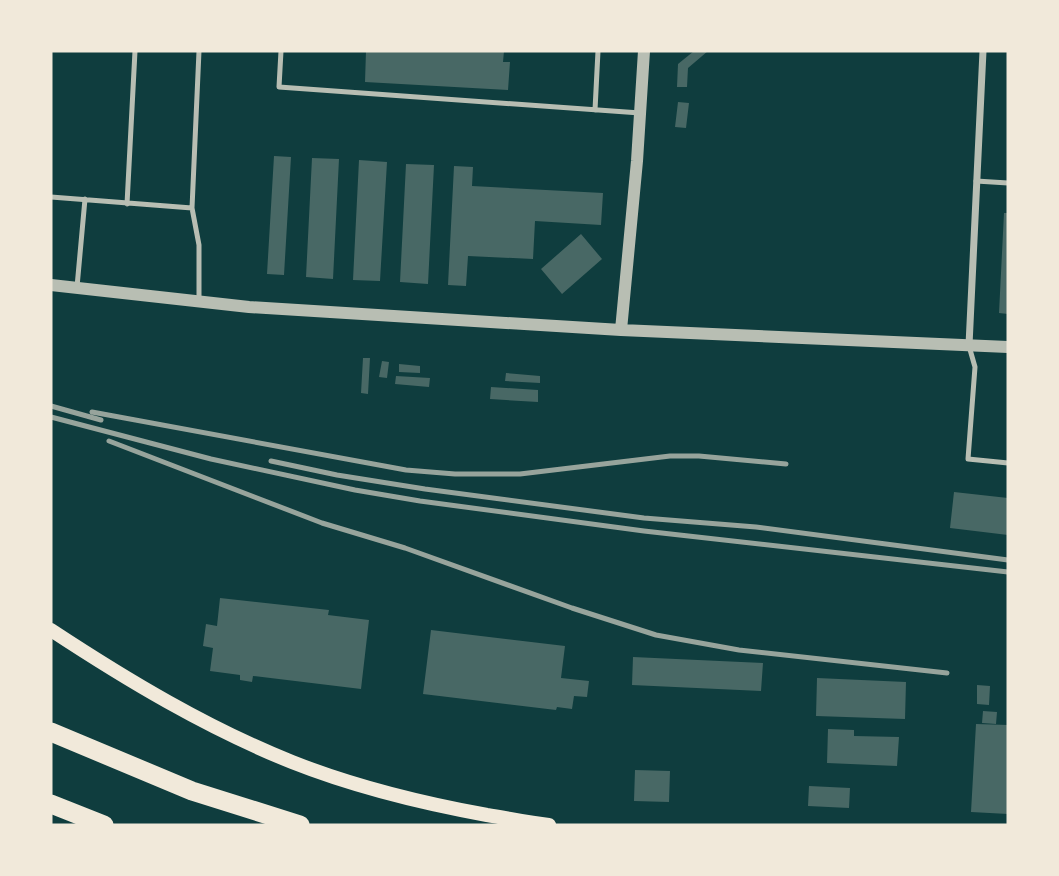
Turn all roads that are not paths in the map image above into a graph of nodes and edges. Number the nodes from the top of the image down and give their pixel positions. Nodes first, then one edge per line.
1 (135, 51) edge
2 (199, 51) edge
3 (281, 51) edge
4 (598, 51) edge
5 (644, 51) edge
6 (983, 51) edge
7 (595, 110) junction
8 (640, 113) junction
9 (976, 181) junction
10 (1008, 183) edge
11 (51, 197) edge
12 (85, 200) junction
13 (127, 204) junction
14 (192, 208) junction
15 (51, 285) edge
16 (77, 288) junction
17 (200, 302) junction
18 (621, 330) junction
19 (968, 345) junction
20 (1008, 347) edge
21 (1008, 464) edge
22 (51, 629) edge
23 (51, 732) edge
24 (52, 804) edge
25 (84, 825) edge
26 (104, 825) edge
27 (300, 825) edge
28 (549, 825) edge

1 - 13 lane
2 - 14 lane
3 - 7 lane
4 - 7 lane
5 - 8 street
6 - 9 street
7 - 8 lane
8 - 18 street
9 - 10 lane
9 - 19 street
11 - 12 lane
12 - 13 lane
12 - 16 lane
13 - 14 lane
14 - 17 lane
15 - 16 street
16 - 17 street
17 - 18 street
18 - 19 street
19 - 20 street
19 - 21 lane
22 - 28 main road
23 - 27 highway
24 - 25 highway
24 - 26 highway

